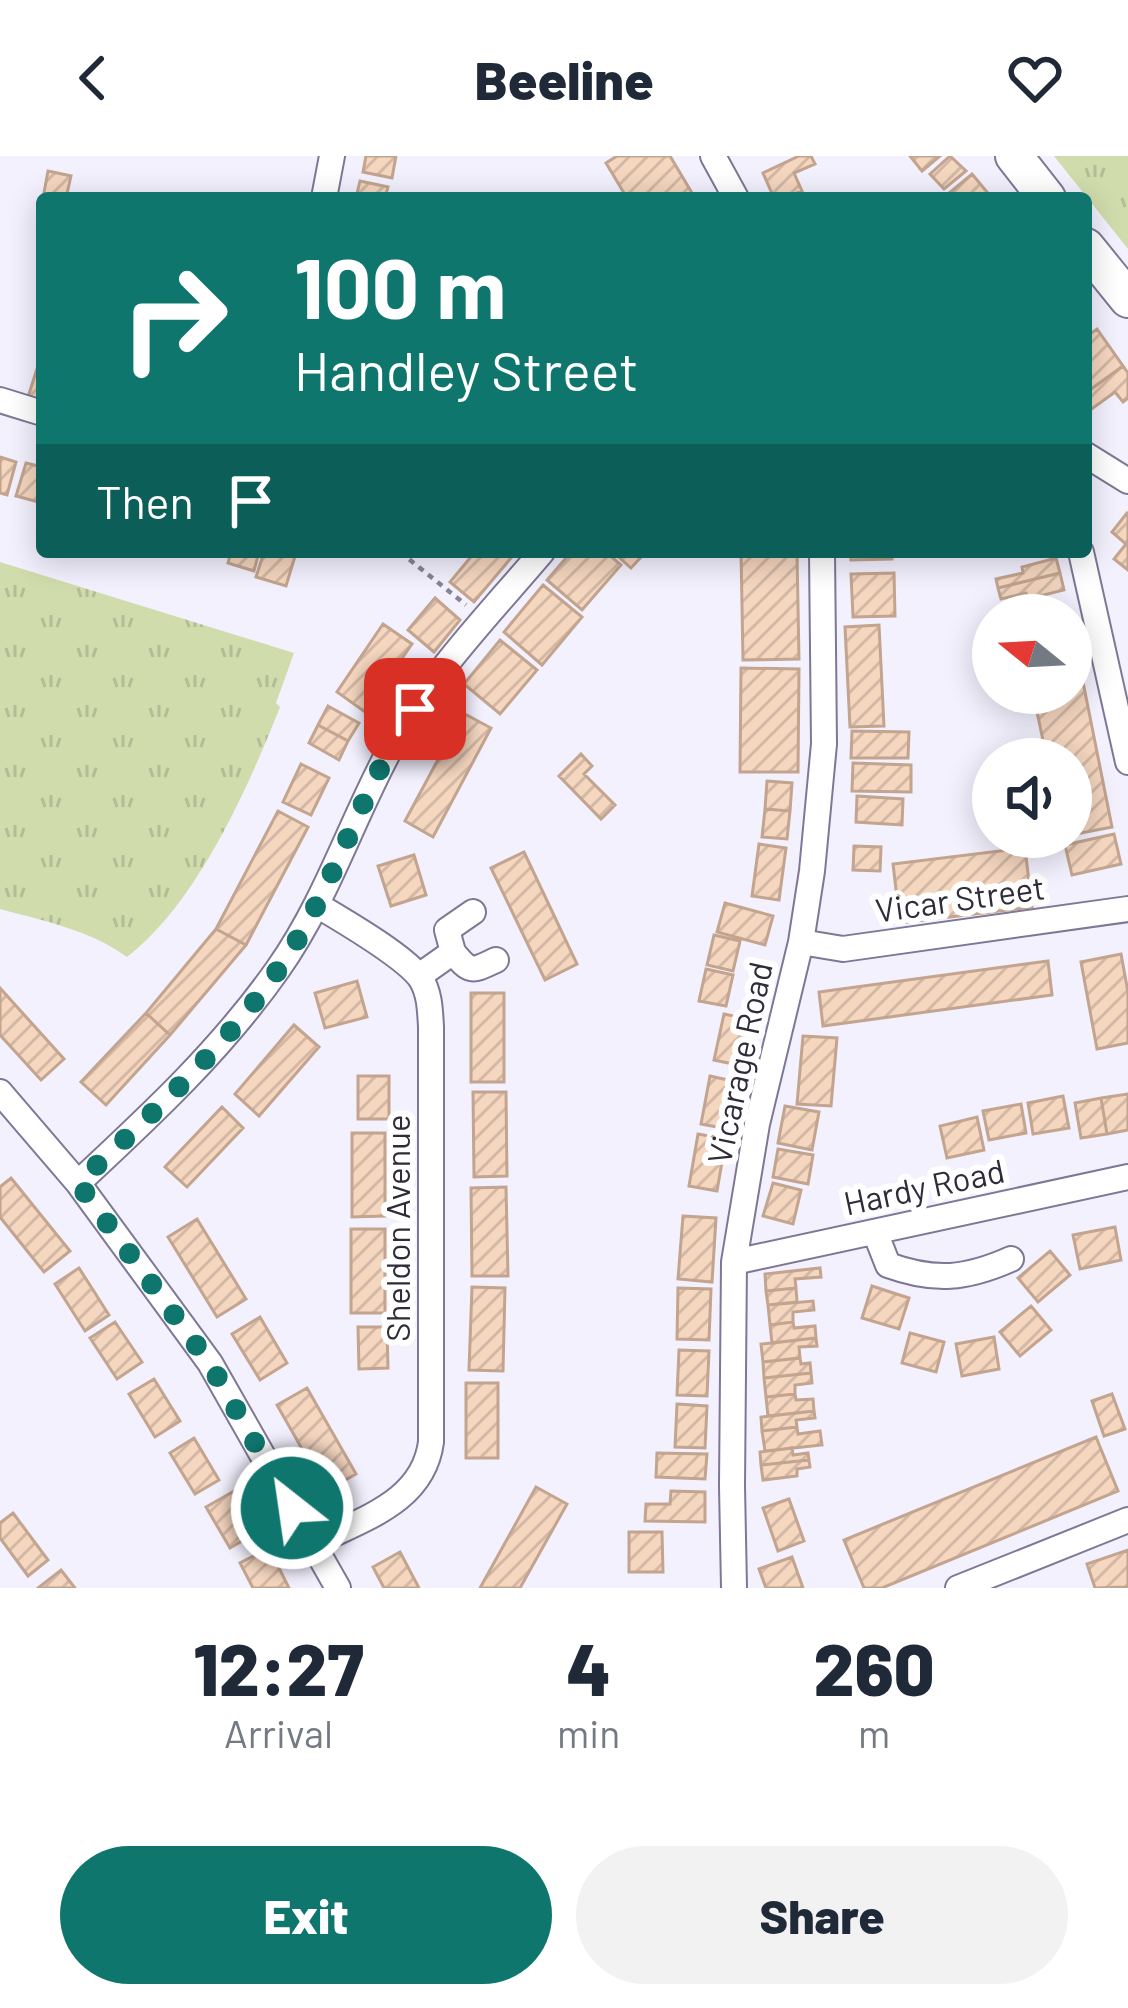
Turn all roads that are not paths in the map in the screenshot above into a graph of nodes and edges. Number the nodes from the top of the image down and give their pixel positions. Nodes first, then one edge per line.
1 (332, 156) edge
2 (712, 156) edge
3 (1014, 156) edge
4 (325, 192) edge
5 (733, 192) edge
6 (1042, 192) edge
7 (1092, 254) edge
8 (1128, 299) edge
9 (0, 400) edge
10 (36, 411) edge
11 (1092, 458) edge
12 (1128, 482) edge
13 (537, 558) edge
14 (822, 558) edge
15 (1082, 558) edge
16 (1128, 762) edge
17 (316, 905) junction
18 (1128, 909) edge
19 (472, 912) dead end
20 (801, 942) junction
21 (453, 952) junction
22 (496, 960) dead end
23 (419, 976) junction
24 (0, 1092) edge
25 (1128, 1177) edge
26 (78, 1183) junction
27 (874, 1232) junction
28 (1011, 1259) dead end
29 (734, 1262) junction
30 (1128, 1520) edge
31 (313, 1544) junction
32 (338, 1588) edge
33 (734, 1588) edge
34 (958, 1588) edge

1 - 4 street
2 - 5 street
3 - 6 highway
7 - 8 highway
9 - 10 street
11 - 12 street
13 - 17 street
14 - 20 street, Vicarage Road
15 - 16 street
17 - 23 street
17 - 26 street
18 - 20 street, Vicar Street
19 - 21 street
20 - 29 street, Vicarage Road
21 - 22 street
21 - 23 street
23 - 31 street, Sheldon Avenue
24 - 26 street
25 - 27 street, Hardy Road
26 - 31 street
27 - 28 street
27 - 29 street, Hardy Road
29 - 33 street, Vicarage Road
30 - 34 street
31 - 32 street

